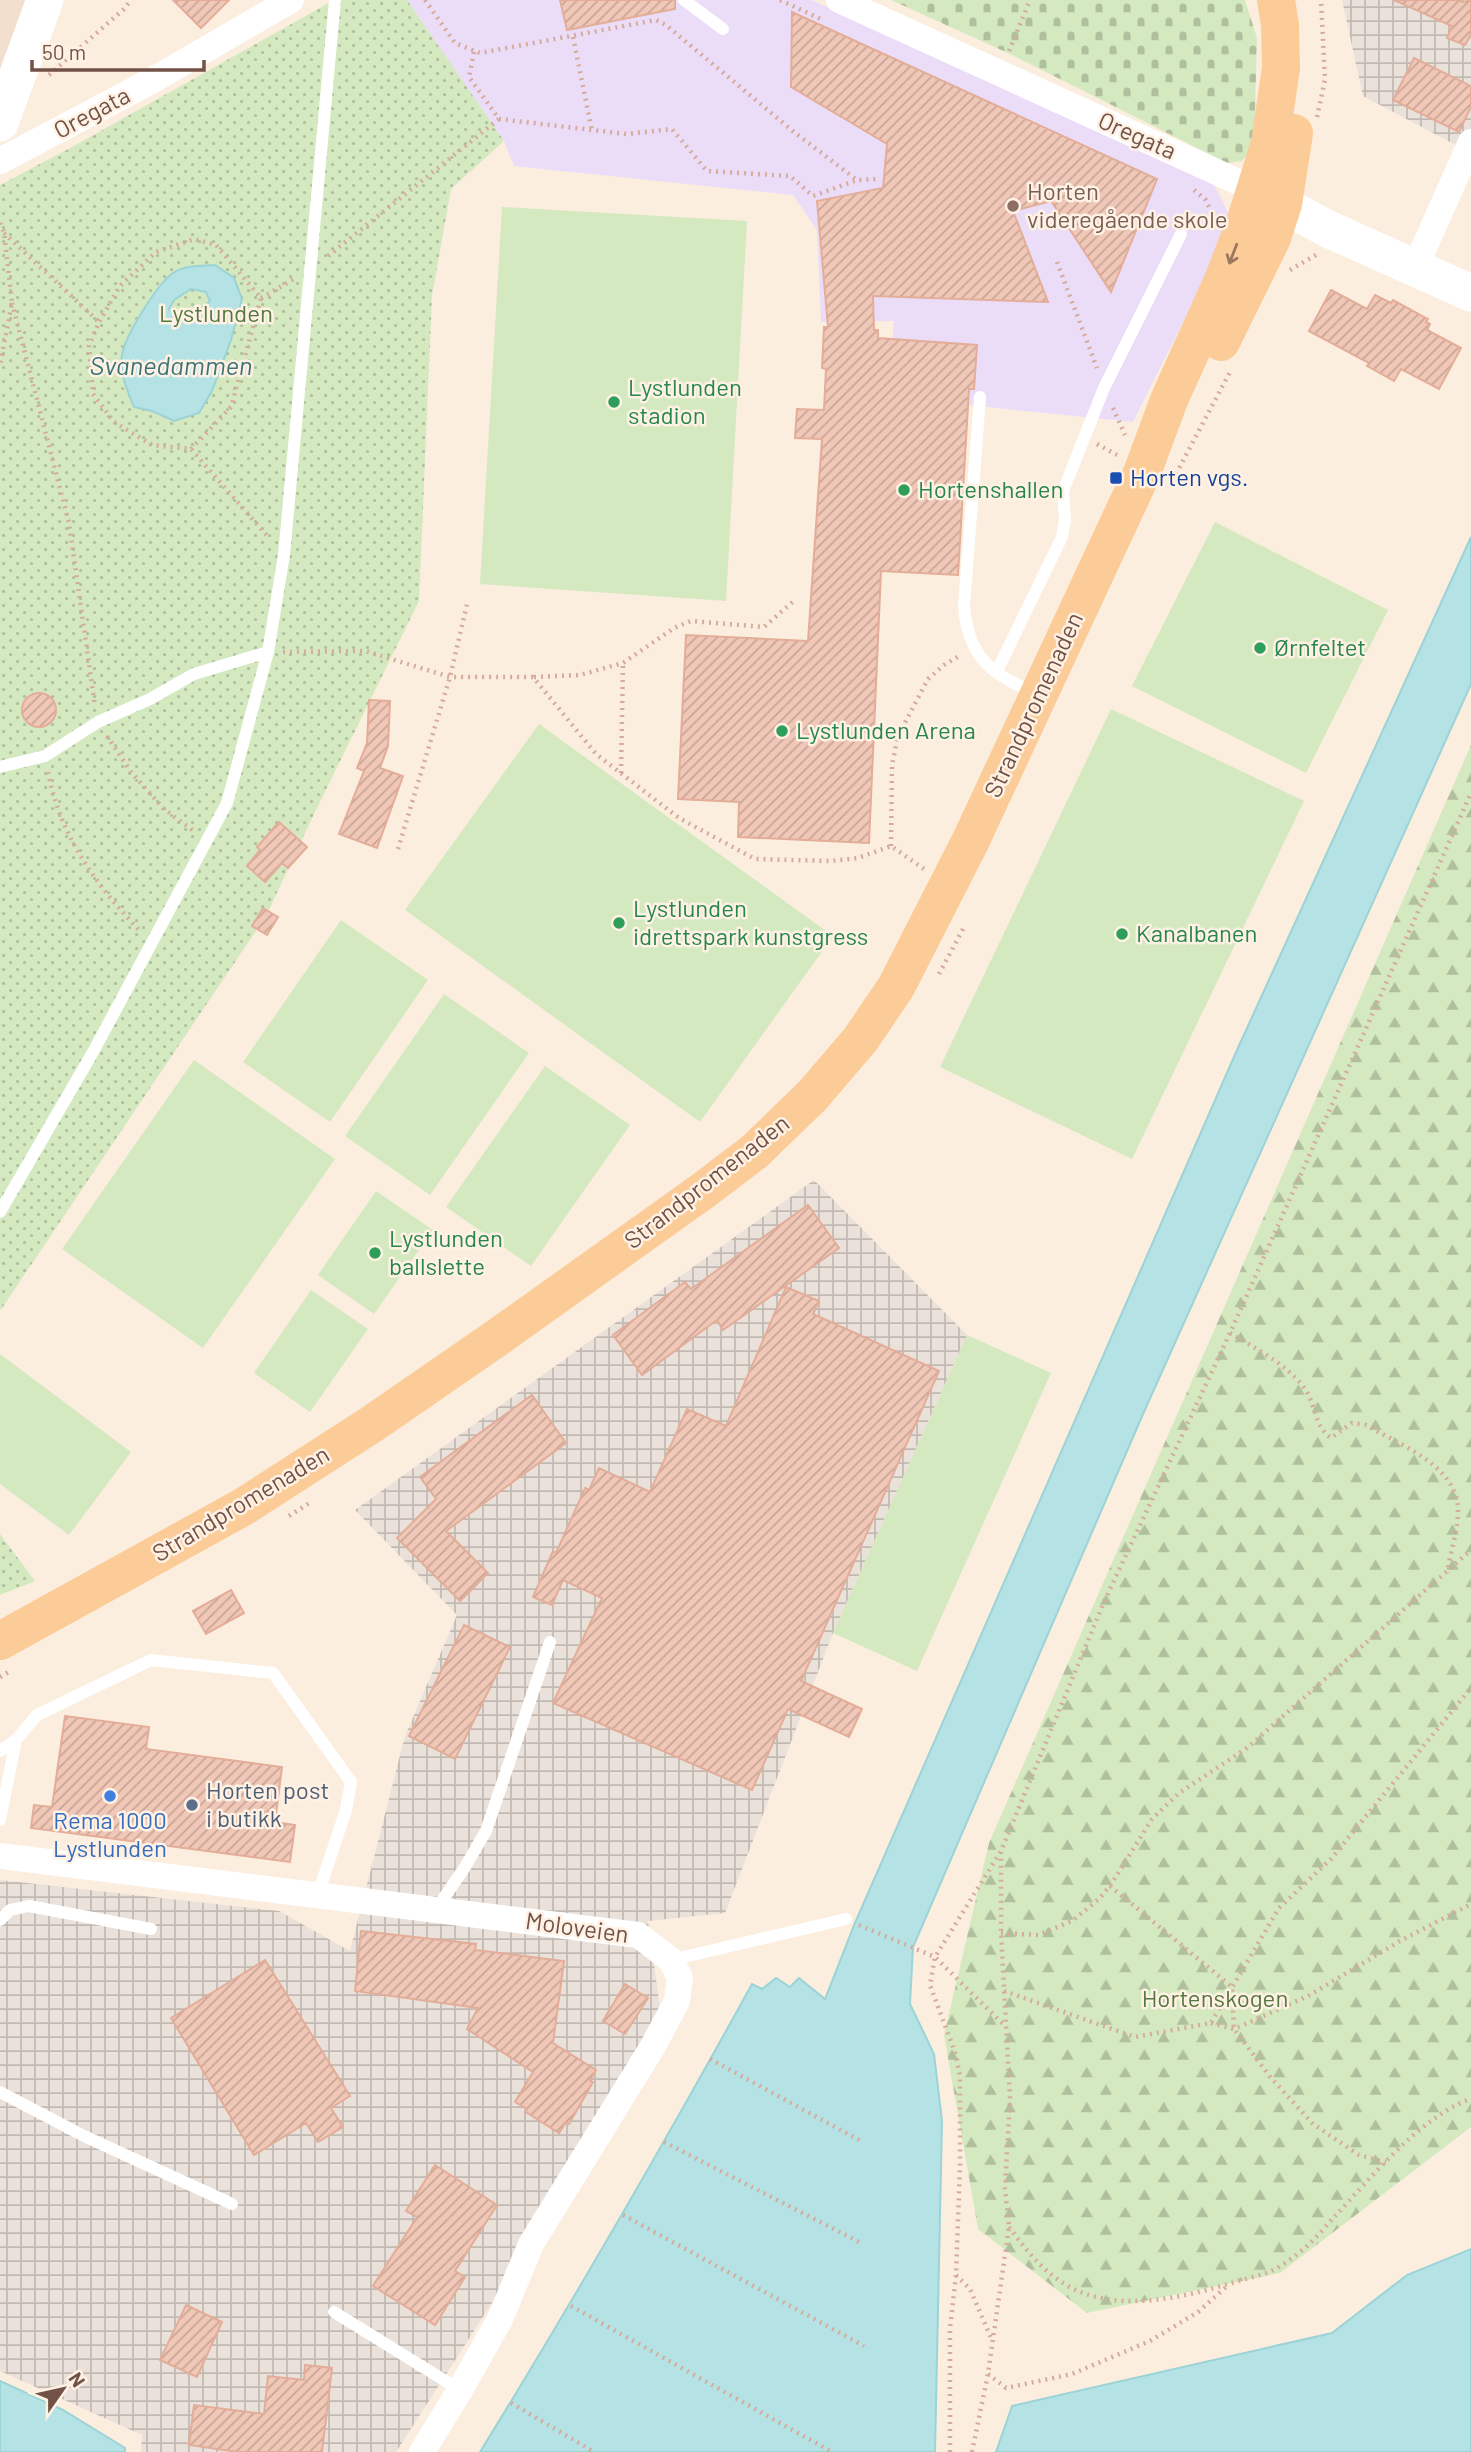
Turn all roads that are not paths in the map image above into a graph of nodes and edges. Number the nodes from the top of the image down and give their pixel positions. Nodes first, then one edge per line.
1 (45, 0) edge
2 (291, 0) edge
3 (335, 0) edge
4 (684, 0) edge
5 (1276, 0) edge
6 (1297, 0) edge
7 (836, 12) edge
8 (723, 30) dead end
9 (0, 123) edge
10 (1471, 142) edge
11 (0, 161) edge
12 (1269, 197) junction
13 (1181, 234) dead end
14 (1415, 268) junction
15 (1471, 293) edge
16 (979, 397) dead end
17 (268, 652) junction
18 (997, 671) junction
19 (1039, 695) junction
20 (0, 767) edge
21 (0, 1212) edge
22 (550, 1642) dead end
23 (12, 1652) edge
24 (15, 1745) junction
25 (0, 1751) edge
26 (0, 1760) edge
27 (0, 1820) edge
28 (0, 1856) edge
29 (318, 1894) junction
30 (437, 1909) junction
31 (846, 1919) road end
32 (0, 1920) edge
33 (151, 1929) dead end
34 (671, 1960) junction
35 (0, 2092) edge
36 (232, 2204) dead end
37 (334, 2312) dead end
38 (460, 2390) junction
39 (422, 2452) edge

1 - 9 main road
2 - 11 street, Oregata
3 - 17 lane
4 - 8 lane
5 - 12 main road, Strandpromenaden
6 - 12 main road, Strandpromenaden
7 - 12 street, Oregata
10 - 14 street
12 - 14 main road, Oregata
12 - 19 main road, Strandpromenaden
13 - 18 lane
14 - 15 main road, Oregata
16 - 18 lane
17 - 20 lane
17 - 21 lane
18 - 19 lane
19 - 23 main road, Strandpromenaden
22 - 30 lane
24 - 25 lane
24 - 26 lane
24 - 27 lane
24 - 29 lane
28 - 29 street, Moloveien
29 - 30 street, Moloveien
30 - 34 street, Moloveien
31 - 34 lane
32 - 33 lane
34 - 38 street
35 - 36 lane
37 - 38 lane
38 - 39 street

